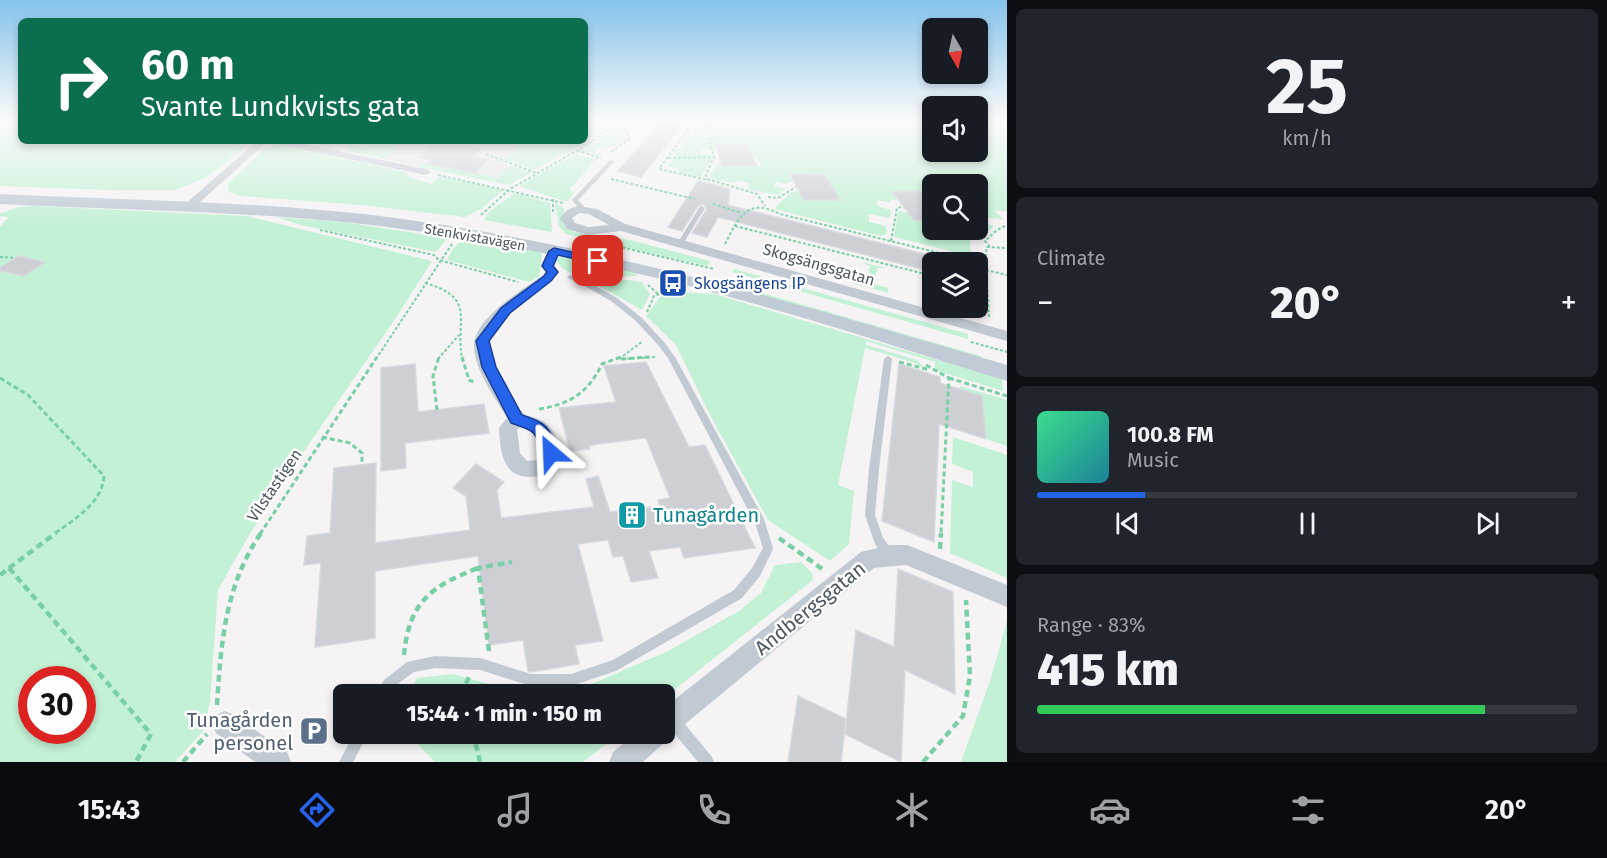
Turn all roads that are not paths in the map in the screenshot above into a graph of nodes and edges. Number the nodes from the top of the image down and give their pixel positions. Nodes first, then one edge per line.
1 (245, 157) edge
2 (350, 157) edge
3 (612, 161) road end
4 (426, 172) road end
5 (0, 193) edge
6 (0, 200) edge
7 (192, 203) junction
8 (704, 205) road end
9 (579, 210) junction
10 (621, 227) junction
11 (680, 244) junction
12 (557, 247) junction
13 (570, 278) dead end
14 (1007, 336) edge
15 (888, 359) road end
16 (1007, 359) edge
17 (1007, 373) edge
18 (514, 414) road end
19 (890, 555) junction
20 (1007, 596) edge
21 (388, 684) edge
22 (675, 717) edge
23 (217, 721) road end
24 (675, 735) edge
25 (356, 744) edge
26 (644, 744) edge
27 (278, 762) edge
28 (346, 762) edge
29 (623, 762) edge
30 (706, 762) edge

1 - 7 street
2 - 4 street
3 - 9 lane
5 - 7 main road, Stenkvistavägen
6 - 7 main road, Stenkvistavägen
7 - 12 main road, Stenkvistavägen
8 - 11 lane
9 - 10 street, Skogsängsgatan
9 - 10 street, Skogsängsgatan
10 - 11 street, Skogsängsgatan
11 - 14 street, Skogsängsgatan
12 - 16 main road, Stenkvistavägen
12 - 17 main road, Stenkvistavägen
12 - 18 street
13 - 21 lane
15 - 19 lane
19 - 20 street, Andbergsgatan
19 - 22 street, Andbergsgatan
23 - 27 street
24 - 30 lane
25 - 28 lane
26 - 29 street, Andbergsgatan

